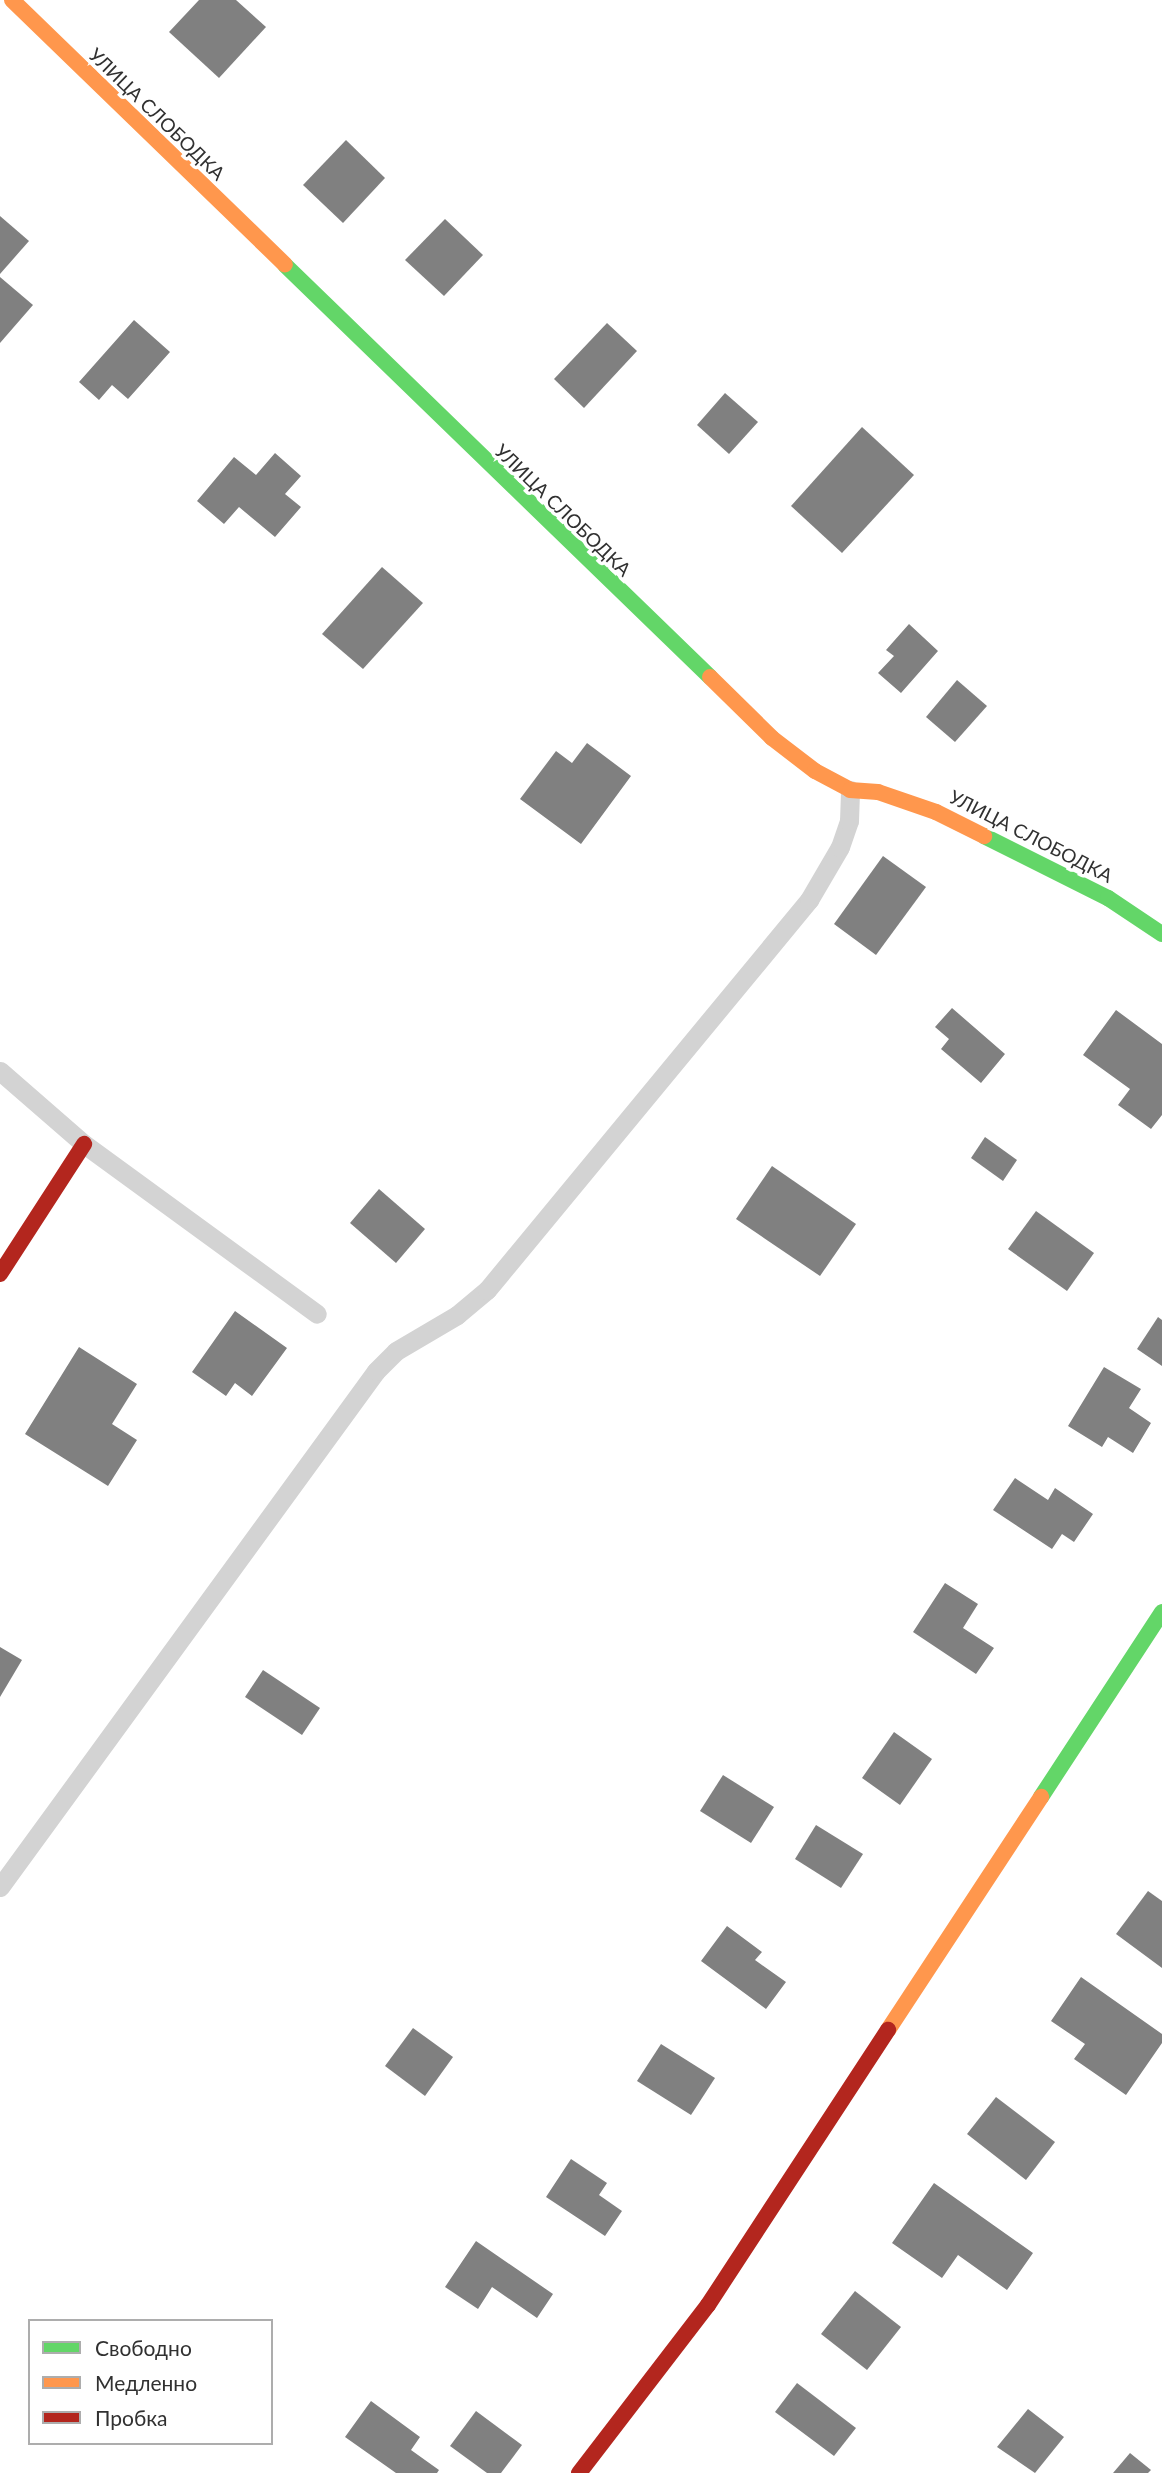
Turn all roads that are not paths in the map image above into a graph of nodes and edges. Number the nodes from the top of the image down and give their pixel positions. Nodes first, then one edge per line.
1 (12, 0) edge
2 (850, 790) junction
3 (1162, 934) edge
4 (0, 1071) edge
5 (84, 1144) junction
6 (0, 1274) edge
7 (317, 1314) dead end
8 (1162, 1612) edge
9 (0, 1887) edge
10 (579, 2473) edge

1 - 2 street, УЛИЦА СЛОБОДКА
2 - 3 street, УЛИЦА СЛОБОДКА
2 - 9 lane
4 - 5 lane
5 - 6 street
5 - 7 lane
8 - 10 street

